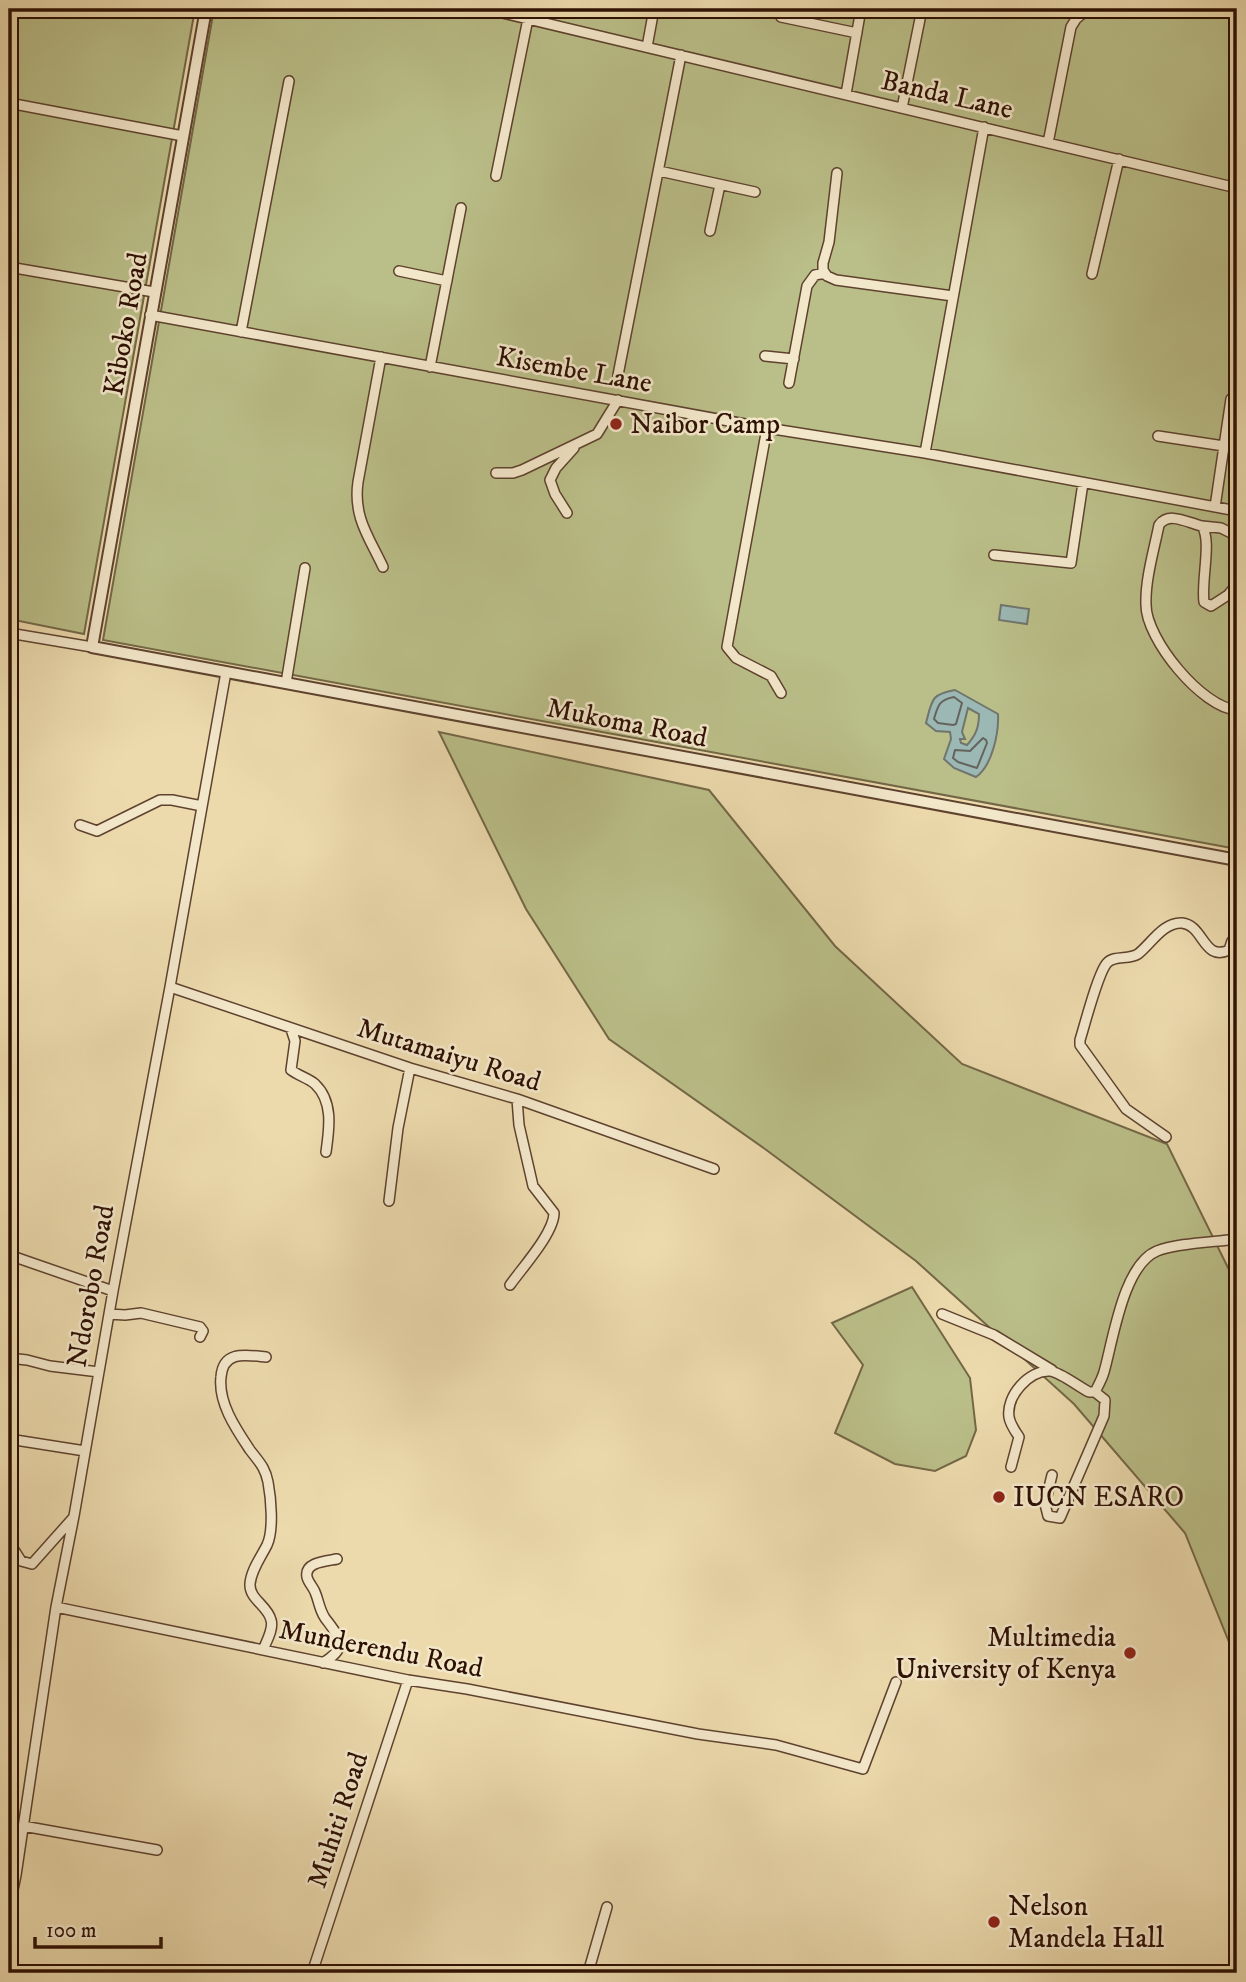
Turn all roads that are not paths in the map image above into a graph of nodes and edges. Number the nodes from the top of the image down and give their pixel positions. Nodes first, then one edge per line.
1 (206, 9) edge
2 (486, 9) edge
3 (530, 9) edge
4 (654, 9) edge
5 (861, 9) edge
6 (922, 9) edge
7 (1088, 9) edge
8 (781, 17) dead end
9 (528, 19) junction
10 (857, 33) junction
11 (647, 47) junction
12 (681, 55) junction
13 (289, 81) dead end
14 (846, 94) junction
15 (9, 103) edge
16 (902, 108) junction
17 (984, 127) junction
18 (183, 136) junction
19 (1048, 143) junction
20 (1119, 159) junction
21 (659, 171) junction
22 (837, 173) dead end
23 (496, 176) dead end
24 (720, 185) junction
25 (1237, 188) edge
26 (755, 192) dead end
27 (461, 208) dead end
28 (709, 231) dead end
29 (9, 267) edge
30 (399, 271) dead end
31 (825, 273) junction
32 (1092, 274) dead end
33 (447, 281) junction
34 (154, 292) junction
35 (953, 296) junction
36 (150, 315) junction
37 (241, 332) junction
38 (765, 356) dead end
39 (381, 357) junction
40 (794, 359) junction
41 (430, 367) junction
42 (618, 375) dead end
43 (789, 383) dead end
44 (1237, 395) edge
45 (618, 400) junction
46 (766, 428) junction
47 (1158, 436) dead end
48 (577, 444) junction
49 (1223, 446) junction
50 (1237, 449) edge
51 (925, 453) junction
52 (496, 473) dead end
53 (1083, 483) junction
54 (1214, 508) junction
55 (1237, 511) edge
56 (567, 513) dead end
57 (1202, 526) junction
58 (1237, 536) edge
59 (994, 555) dead end
60 (383, 566) dead end
61 (305, 568) dead end
62 (1237, 584) edge
63 (9, 633) edge
64 (92, 647) junction
65 (226, 672) junction
66 (286, 683) junction
67 (781, 693) dead end
68 (1237, 710) edge
69 (202, 806) junction
70 (80, 825) dead end
71 (1237, 860) edge
72 (1237, 935) edge
73 (1233, 951) edge
74 (170, 987) junction
75 (291, 1029) junction
76 (410, 1068) junction
77 (517, 1099) junction
78 (1166, 1137) dead end
79 (326, 1152) dead end
80 (714, 1169) dead end
81 (389, 1201) dead end
82 (1237, 1239) edge
83 (9, 1255) edge
84 (510, 1285) dead end
85 (113, 1291) junction
86 (109, 1314) junction
87 (942, 1314) dead end
88 (200, 1337) dead end
89 (266, 1357) dead end
90 (9, 1358) edge
91 (1053, 1371) junction
92 (99, 1372) junction
93 (1095, 1392) junction
94 (9, 1439) edge
95 (85, 1451) junction
96 (1011, 1467) dead end
97 (1052, 1475) dead end
98 (74, 1516) junction
99 (9, 1542) edge
100 (337, 1559) dead end
101 (56, 1607) junction
102 (263, 1650) junction
103 (323, 1663) junction
104 (408, 1680) junction
105 (896, 1682) dead end
106 (23, 1826) junction
107 (157, 1850) dead end
108 (607, 1907) dead end
109 (9, 1909) edge
110 (312, 1973) edge
111 (588, 1973) edge

1 - 18 street, Kiboko Road
2 - 9 street, Banda Lane
3 - 9 street
4 - 11 street
5 - 10 street
6 - 16 street
7 - 19 street
8 - 10 street
9 - 11 street, Banda Lane
9 - 23 street
10 - 14 street
11 - 12 street, Banda Lane
12 - 14 street, Banda Lane
12 - 21 street
13 - 37 street
14 - 16 street, Banda Lane
15 - 18 street
16 - 17 street, Banda Lane
17 - 19 street, Banda Lane
17 - 35 street
18 - 34 street, Kiboko Road
19 - 20 street, Banda Lane
20 - 25 street, Banda Lane
20 - 32 street
21 - 24 street
21 - 42 street
22 - 31 street
24 - 26 street
24 - 28 street
27 - 33 street
29 - 34 street
30 - 33 street
31 - 35 street
31 - 40 street
33 - 41 street
34 - 36 street, Kiboko Road
35 - 51 street
36 - 37 street, Kisembe Lane
36 - 64 street, Kiboko Road
37 - 39 street, Kisembe Lane
38 - 40 street
39 - 41 street, Kisembe Lane
39 - 60 street
40 - 43 street
41 - 45 street, Kisembe Lane
44 - 49 street
45 - 46 street, Kisembe Lane
45 - 48 street
46 - 51 street, Kisembe Lane
46 - 67 street
47 - 49 street
48 - 52 street
48 - 56 street
49 - 50 street
49 - 54 street
51 - 53 street, Kisembe Lane
53 - 54 street, Kisembe Lane
53 - 59 street
54 - 55 street, Kisembe Lane
57 - 58 street
57 - 62 street
57 - 68 street
61 - 66 street
63 - 64 street, Mukoma Road
64 - 65 street, Mukoma Road
65 - 66 street, Mukoma Road
65 - 69 street, Ndorobo Road
66 - 71 street, Mukoma Road
69 - 70 street
69 - 74 street, Ndorobo Road
72 - 73 street
73 - 78 street
74 - 75 street, Mutamaiyu Road
74 - 85 street, Ndorobo Road
75 - 76 street, Mutamaiyu Road
75 - 79 street
76 - 77 street, Mutamaiyu Road
76 - 81 street
77 - 80 street, Mutamaiyu Road
77 - 84 street
82 - 93 street
83 - 85 street
85 - 86 street, Ndorobo Road
86 - 88 street
86 - 92 street, Ndorobo Road
87 - 91 street
89 - 102 street
90 - 92 street
91 - 93 street
91 - 96 street
92 - 95 street, Ndorobo Road
93 - 97 street
94 - 95 street
95 - 98 street, Ndorobo Road
98 - 99 street
98 - 101 street, Ndorobo Road
100 - 103 street
101 - 102 street, Munderendu Road
101 - 106 street, Ndorobo Road
102 - 103 street, Munderendu Road
103 - 104 street, Munderendu Road
104 - 105 street, Munderendu Road
104 - 110 street, Muhiti Road
106 - 107 street
106 - 109 street, Ndorobo Road
108 - 111 street

